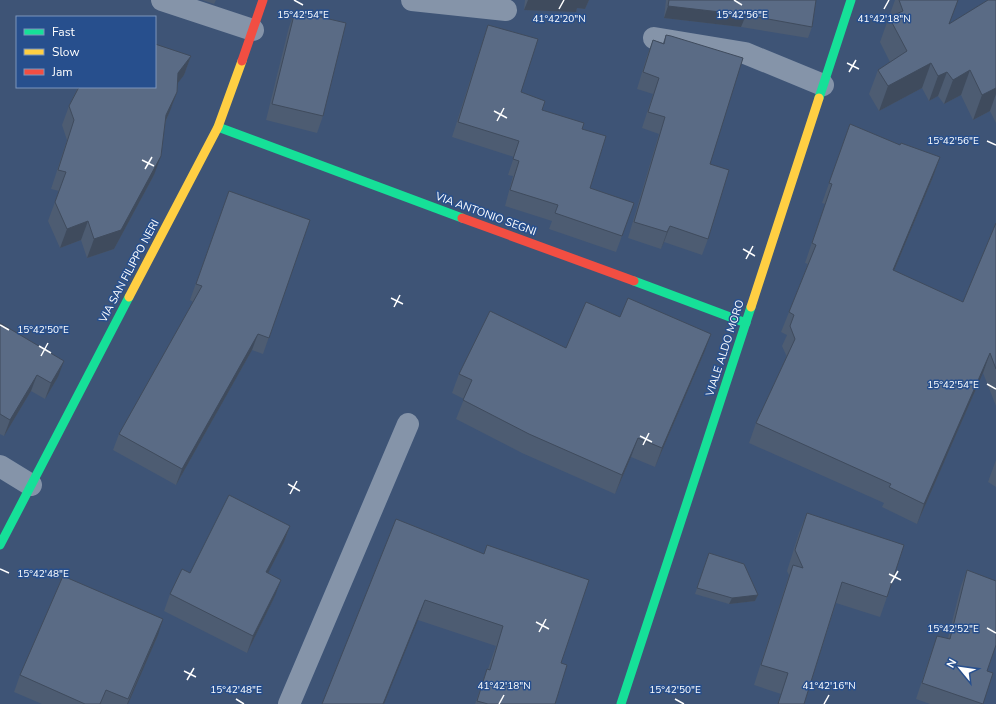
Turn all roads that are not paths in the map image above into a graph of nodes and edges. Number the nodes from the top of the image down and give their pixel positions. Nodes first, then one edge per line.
1 (162, 0) edge
2 (263, 0) edge
3 (412, 0) edge
4 (851, 0) edge
5 (506, 10) dead end
6 (253, 30) junction
7 (654, 38) dead end
8 (823, 85) junction
9 (218, 127) junction
10 (746, 323) junction
11 (408, 424) dead end
12 (0, 466) edge
13 (31, 485) junction
14 (0, 545) edge
15 (289, 704) edge
16 (621, 704) edge

1 - 6 street
2 - 6 street, VIA SAN FILIPPO NERI
3 - 5 street
4 - 8 street, VIALE ALDO MORO
6 - 9 street, VIA SAN FILIPPO NERI
7 - 8 street
8 - 10 street, VIALE ALDO MORO
9 - 10 street, VIA ANTONIO SEGNI
9 - 13 street, VIA SAN FILIPPO NERI
10 - 16 street, VIALE ALDO MORO
11 - 15 street
12 - 13 street
13 - 14 street, VIA SAN FILIPPO NERI

